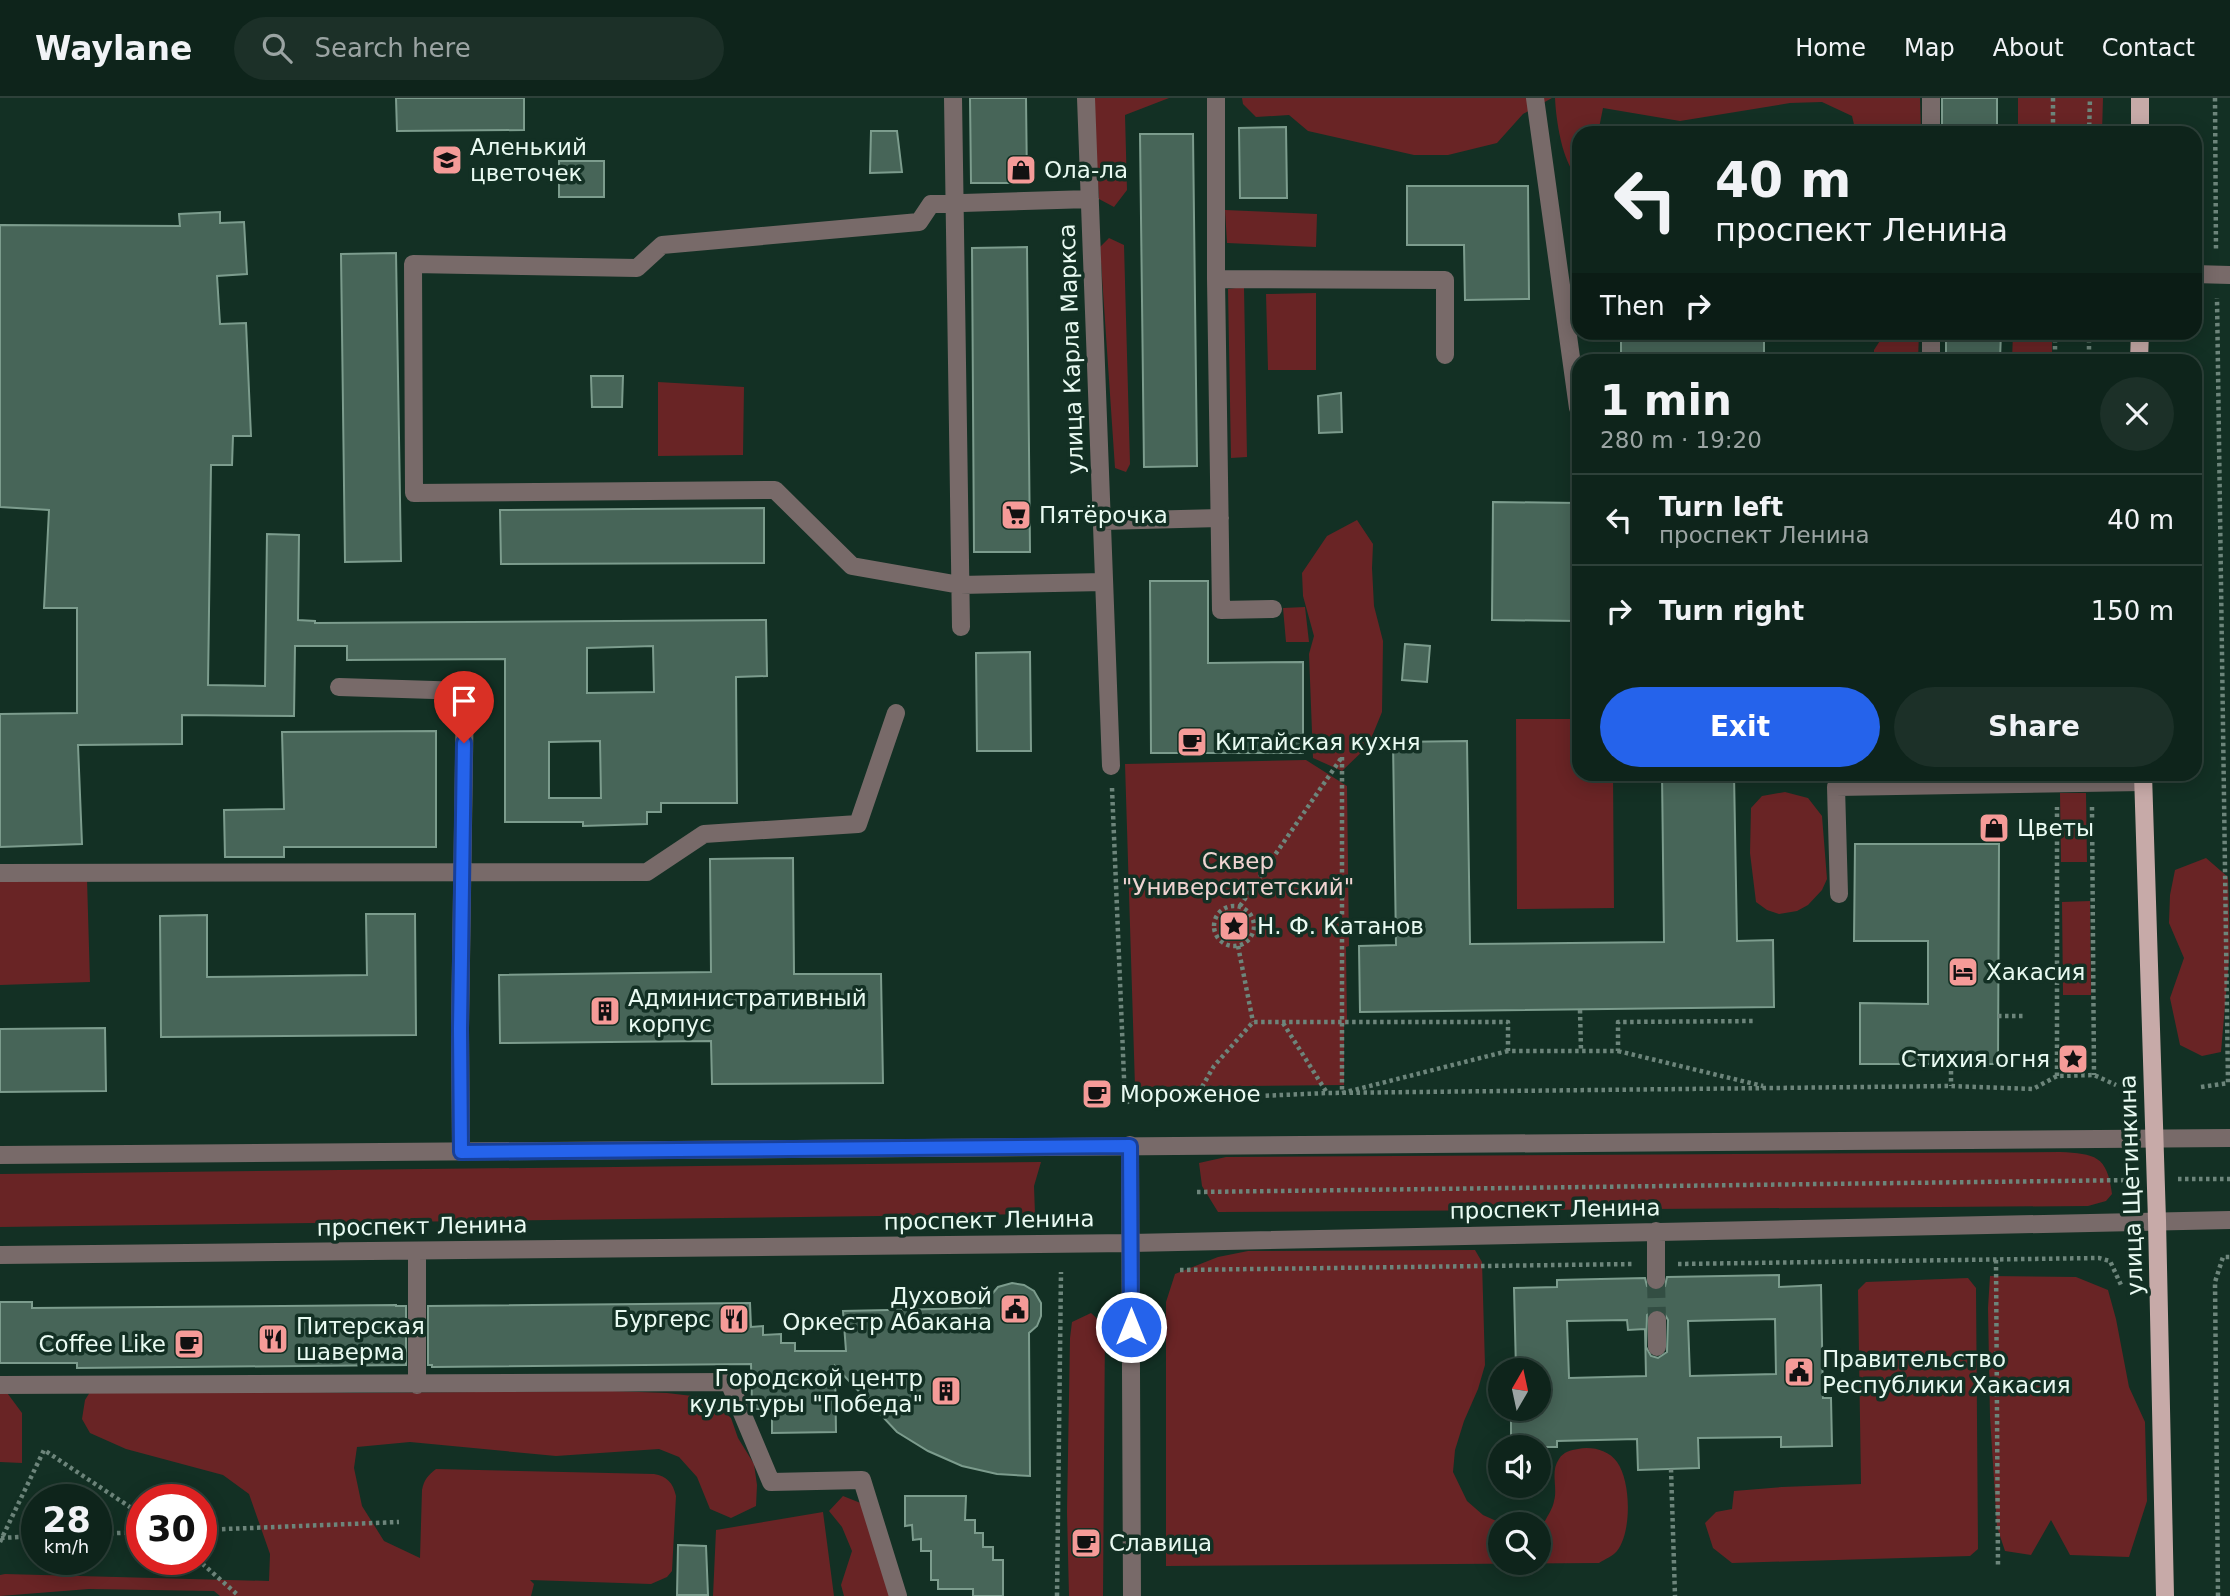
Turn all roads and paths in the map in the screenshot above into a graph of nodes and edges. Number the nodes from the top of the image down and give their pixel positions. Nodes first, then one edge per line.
1 (953, 98) edge
2 (1086, 98) edge
3 (1216, 98) edge
4 (1535, 98) edge
5 (1931, 98) edge
6 (2053, 98) edge
7 (2090, 98) edge
8 (2140, 98) edge
9 (2215, 98) edge
10 (1931, 126) edge
11 (2053, 126) edge
12 (2090, 126) edge
13 (2140, 126) edge
14 (1090, 199) junction
15 (955, 202) junction
16 (2202, 274) edge
17 (2223, 275) edge
18 (1216, 279) junction
19 (1445, 355) dead end
20 (1572, 365) edge
21 (1220, 518) junction
22 (1102, 521) junction
23 (1104, 582) junction
24 (960, 585) junction
25 (1273, 609) dead end
26 (961, 627) dead end
27 (339, 687) dead end
28 (896, 713) dead end
29 (1111, 766) joint
30 (1911, 781) edge
31 (1968, 781) edge
32 (2112, 781) edge
33 (2143, 781) edge
34 (2057, 783) junction
35 (2092, 783) junction
36 (0, 873) edge
37 (463, 873) junction
38 (1839, 894) dead end
39 (1240, 906) junction
40 (1238, 946) junction
41 (1580, 1010) dead end
42 (1998, 1016) dead end
43 (2026, 1016) dead end
44 (1756, 1021) dead end
45 (1253, 1022) junction
46 (1342, 1022) junction
47 (1283, 1023) junction
48 (1508, 1051) junction
49 (1581, 1051) junction
50 (1618, 1051) junction
51 (1951, 1064) dead end
52 (2094, 1075) junction
53 (2057, 1076) junction
54 (2116, 1085) dead end
55 (1951, 1086) junction
56 (1770, 1087) junction
57 (2201, 1087) dead end
58 (1327, 1093) junction
59 (1342, 1093) junction
60 (1195, 1099) junction
61 (2153, 1138) junction
62 (2230, 1138) edge
63 (1130, 1146) junction
64 (461, 1152) junction
65 (0, 1155) edge
66 (2230, 1179) edge
67 (2155, 1180) junction
68 (1197, 1192) dead end
69 (2157, 1220) junction
70 (2230, 1220) edge
71 (1656, 1231) junction
72 (1131, 1243) junction
73 (417, 1251) junction
74 (0, 1255) edge
75 (2230, 1257) edge
76 (2099, 1258) dead end
77 (1996, 1260) dead end
78 (1061, 1272) dead end
79 (1657, 1280) tunnel mouth
80 (2121, 1285) dead end
81 (1657, 1320) tunnel mouth
82 (1657, 1347) dead end
83 (0, 1385) edge
84 (416, 1385) junction
85 (1671, 1469) dead end
86 (126, 1504) edge
87 (399, 1522) dead end
88 (217, 1529) edge
89 (21, 1537) edge
90 (1, 1539) edge
91 (1998, 1566) dead end
92 (215, 1575) edge
93 (239, 1596) edge
94 (898, 1596) edge
95 (1057, 1596) edge
96 (1132, 1596) edge
97 (1675, 1596) edge
98 (2165, 1596) edge
99 (2218, 1596) edge

1 - 15 street
2 - 14 street, улица Карла Маркса
3 - 18 street
4 - 20 street
5 - 10 street
6 - 11 path
7 - 12 path
8 - 13 main road
9 - 17 path
14 - 15 street
14 - 22 street, улица Карла Маркса
15 - 24 street
15 - 24 street
16 - 17 street
17 - 57 path
18 - 19 street
18 - 21 street
21 - 22 street
21 - 25 street
22 - 23 street, улица Карла Маркса
23 - 24 street
23 - 29 street, улица Карла Маркса
24 - 26 street
27 - 37 street
28 - 37 street
29 - 60 path
30 - 38 street
31 - 34 street
32 - 35 street
33 - 61 main road, улица Щетинкина
34 - 35 street
34 - 53 path
35 - 52 path
36 - 37 street
37 - 64 street
39 - 40 path
39 - 40 path
39 - 46 path
40 - 45 path
41 - 49 path
42 - 43 path
44 - 50 path
45 - 47 path
45 - 60 path
46 - 47 path
46 - 48 path
46 - 59 path
47 - 58 path
48 - 49 path
48 - 59 path
49 - 50 path
50 - 56 path
51 - 55 path
52 - 53 path
52 - 54 path
53 - 55 path
55 - 56 path
56 - 59 path
58 - 59 path
58 - 60 path
61 - 62 street
61 - 63 street
61 - 67 main road, улица Щетинкина
63 - 64 street
63 - 72 street
64 - 65 street
66 - 67 path
67 - 68 path
67 - 69 main road, улица Щетинкина
69 - 70 street, проспект Ленина
69 - 71 street, проспект Ленина
69 - 98 main road, улица Щетинкина
71 - 72 street, проспект Ленина
71 - 79 street
72 - 73 street, проспект Ленина
72 - 96 street
73 - 74 street, проспект Ленина
73 - 84 street
75 - 99 path
76 - 80 path
77 - 91 path
78 - 95 path
81 - 82 street
83 - 84 street
84 - 94 street
85 - 97 path
86 - 90 path
87 - 88 path
89 - 90 path
92 - 93 path

